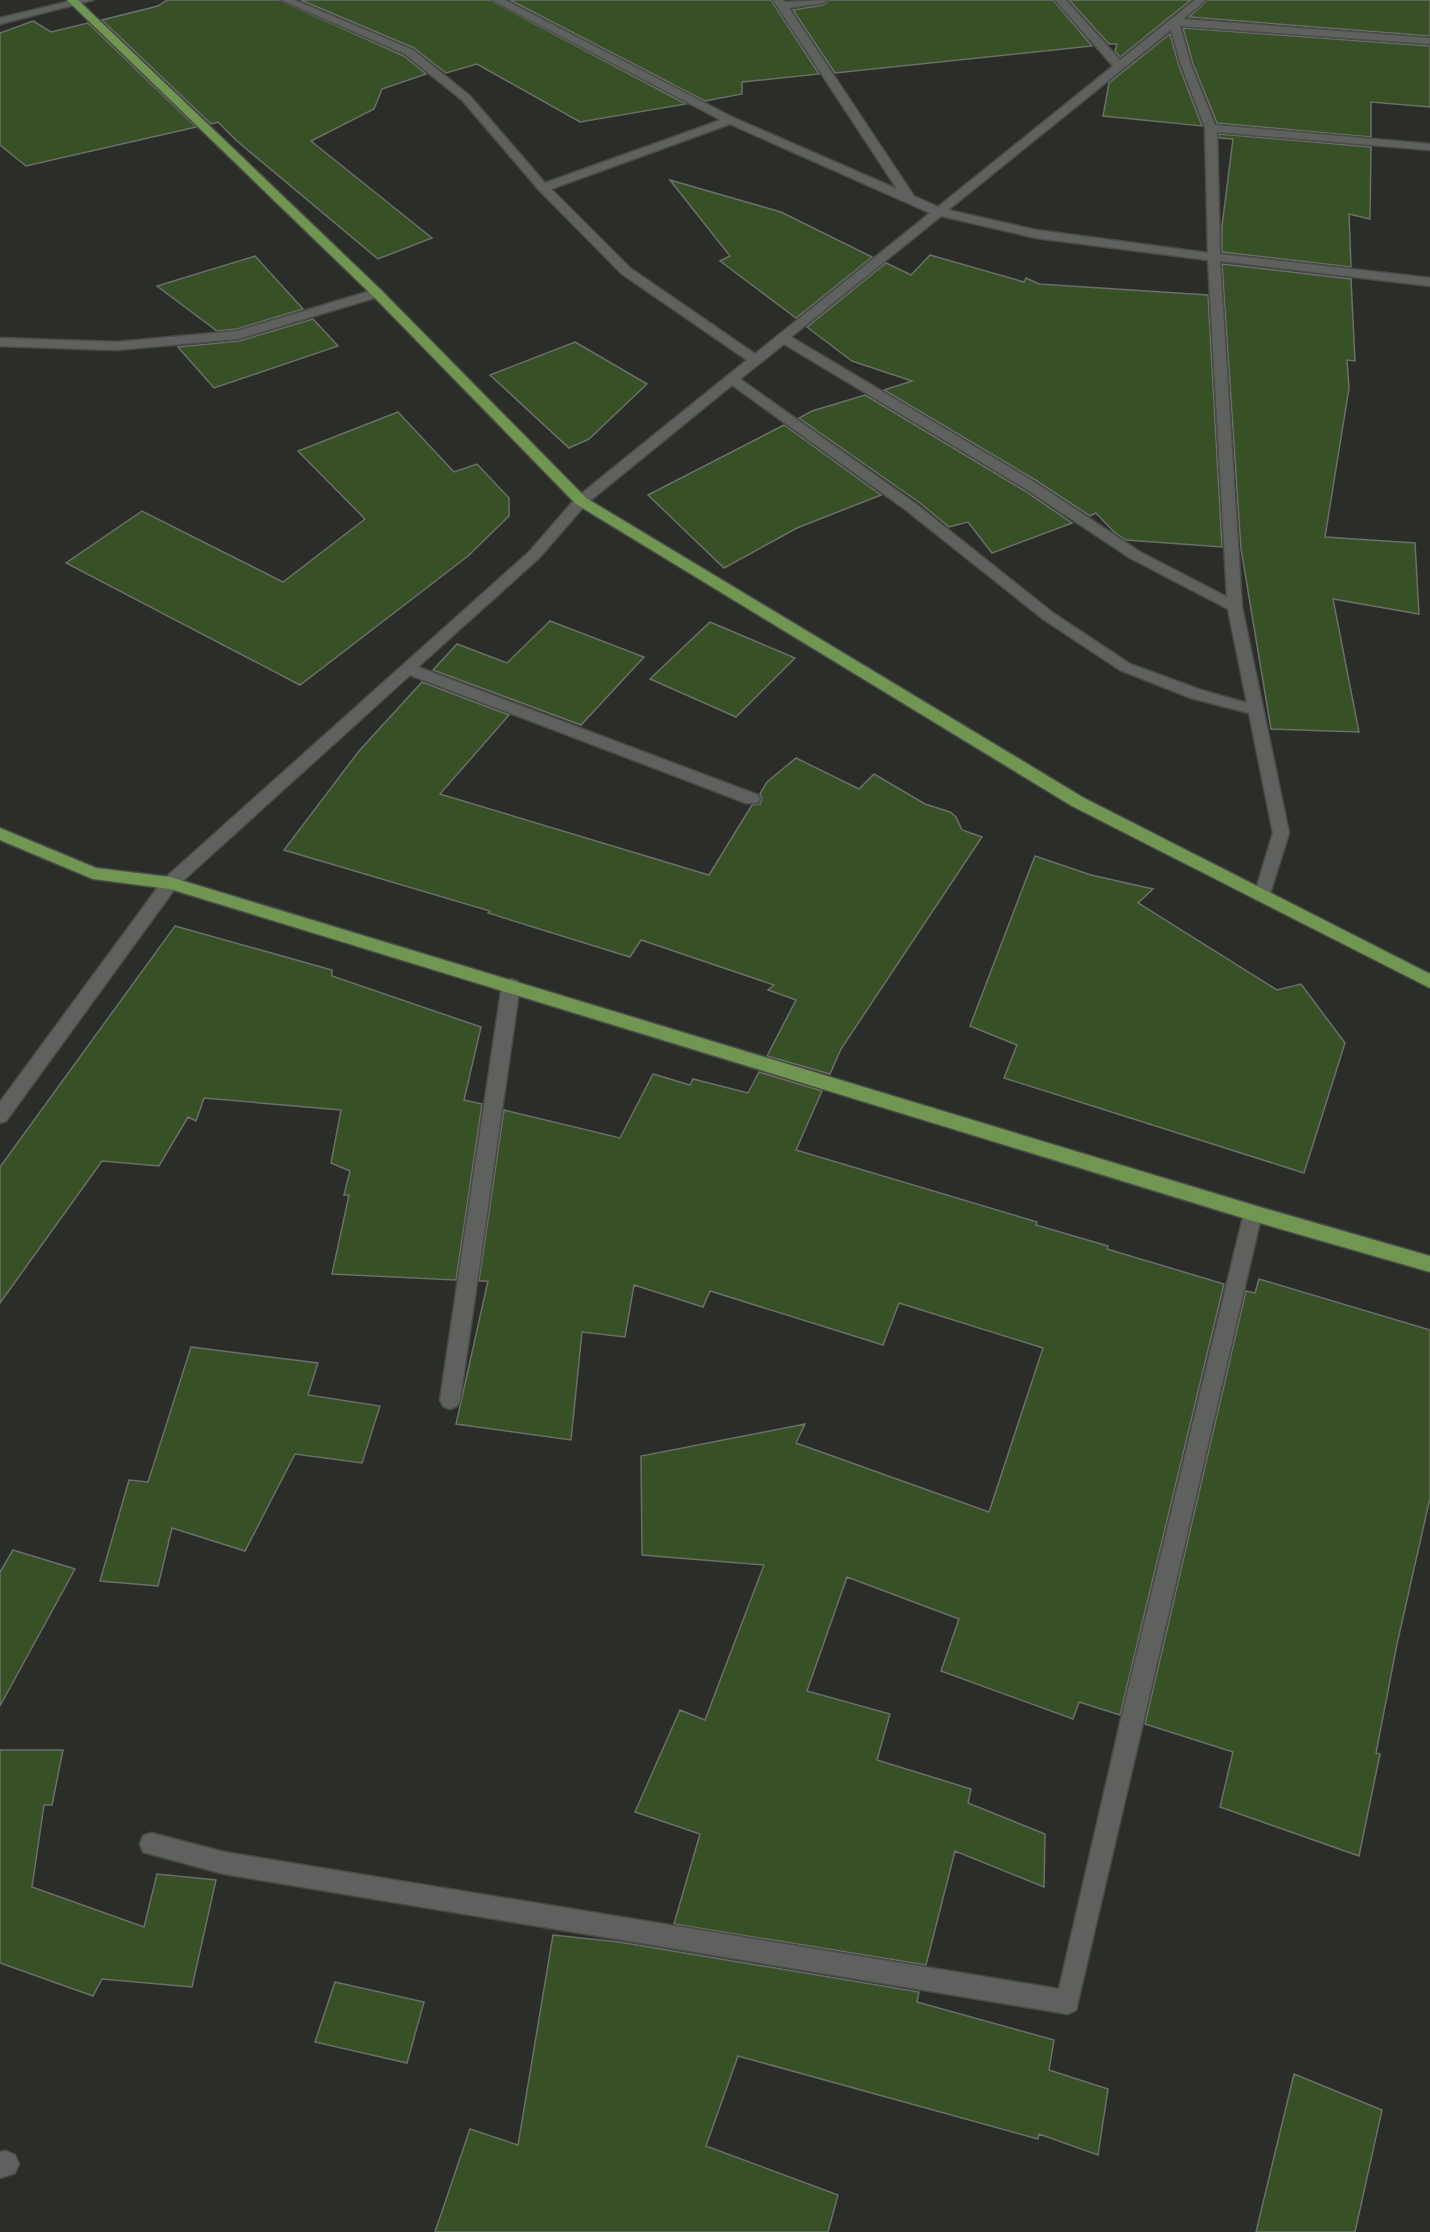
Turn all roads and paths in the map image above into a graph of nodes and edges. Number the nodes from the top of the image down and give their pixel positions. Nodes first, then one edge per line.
1 (286, 0) edge
2 (497, 0) edge
3 (824, 0) edge
4 (1060, 0) edge
5 (1201, 0) edge
6 (78, 1) edge
7 (780, 3) edge
8 (0, 21) edge
9 (1174, 22) junction
10 (1430, 41) edge
11 (1119, 66) junction
12 (730, 120) junction
13 (1211, 128) junction
14 (1430, 147) edge
15 (543, 188) junction
16 (910, 200) junction
17 (939, 212) junction
18 (1214, 257) junction
19 (1430, 282) edge
20 (377, 293) junction
21 (783, 338) junction
22 (0, 342) edge
23 (755, 360) junction
24 (732, 379) junction
25 (581, 501) junction
26 (1235, 607) junction
27 (408, 669) junction
28 (1255, 710) junction
29 (752, 799) dead end
30 (0, 834) edge
31 (170, 883) junction
32 (1262, 896) junction
33 (1430, 982) edge
34 (511, 985) junction
35 (0, 1116) edge
36 (1253, 1214) junction
37 (1430, 1264) edge
38 (450, 1400) dead end
39 (150, 1844) dead end

1 - 15 street
2 - 12 street
3 - 7 street
4 - 11 street
5 - 9 street
6 - 8 street
6 - 20 main road
7 - 16 street
9 - 10 street
9 - 11 street
9 - 13 street
11 - 17 street
12 - 15 street
12 - 16 street
13 - 14 street
13 - 18 street
15 - 23 street
16 - 17 street
17 - 18 street
17 - 21 street
18 - 19 street
18 - 26 street
20 - 22 street
20 - 25 main road
21 - 23 street
21 - 26 street
23 - 24 street
24 - 25 street
24 - 28 street
25 - 27 street
25 - 32 main road
26 - 28 street
27 - 29 street
27 - 31 street
28 - 32 street
30 - 31 main road
31 - 34 main road
31 - 35 street
32 - 33 main road
34 - 36 main road
34 - 38 street
36 - 37 main road
36 - 39 street

